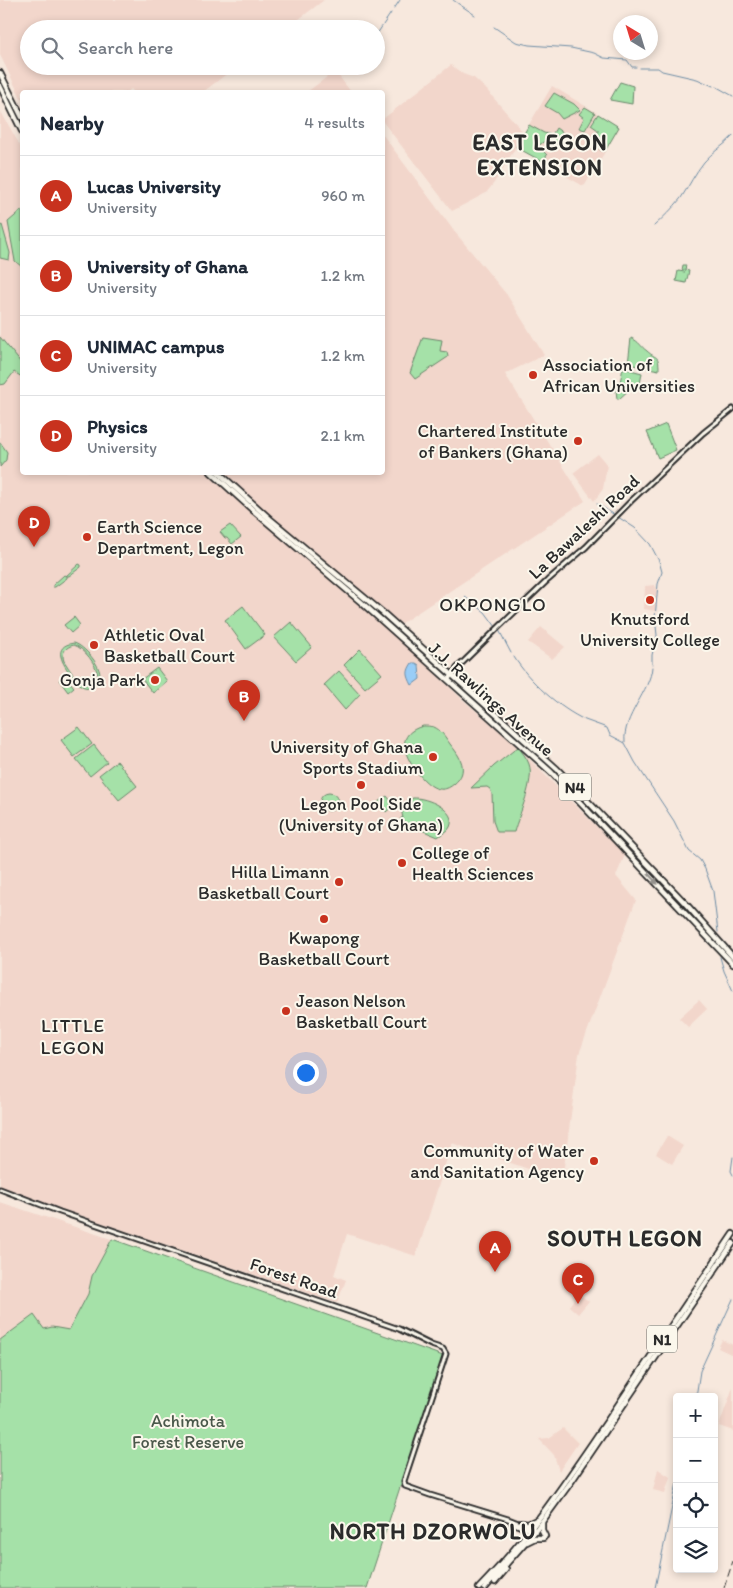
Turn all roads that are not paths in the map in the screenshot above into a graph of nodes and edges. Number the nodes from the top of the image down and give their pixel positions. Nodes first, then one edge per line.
1 (0, 74) edge
2 (0, 86) edge
3 (14, 100) junction
4 (20, 108) edge
5 (20, 113) edge
6 (20, 127) edge
7 (733, 409) edge
8 (214, 475) edge
9 (221, 475) edge
10 (449, 675) junction
11 (455, 682) junction
12 (733, 956) edge
13 (733, 964) edge
14 (0, 1189) edge
15 (733, 1234) edge
16 (733, 1244) edge
17 (542, 1518) junction
18 (522, 1525) junction
19 (533, 1530) junction
20 (523, 1538) junction
21 (522, 1546) junction
22 (479, 1588) edge
23 (487, 1588) edge

1 - 3 highway
2 - 6 highway
3 - 4 highway
3 - 5 highway
7 - 10 main road, La Bawaleshi Road
8 - 10 highway, J.J. Rawlings Avenue
9 - 10 highway, J.J. Rawlings Avenue
10 - 11 highway
10 - 11 highway
11 - 12 highway, J.J. Rawlings Avenue / N4
11 -> 13 highway, J.J. Rawlings Avenue / N4
14 - 18 main road, Forest Road
15 - 17 highway, N1
16 - 17 highway, N1
17 - 18 highway
17 - 19 highway, N1
17 - 21 highway
18 - 19 main road
18 - 20 highway
19 - 20 highway, N1
19 - 21 highway, N1
20 - 22 highway, N1
21 - 23 highway, N1

